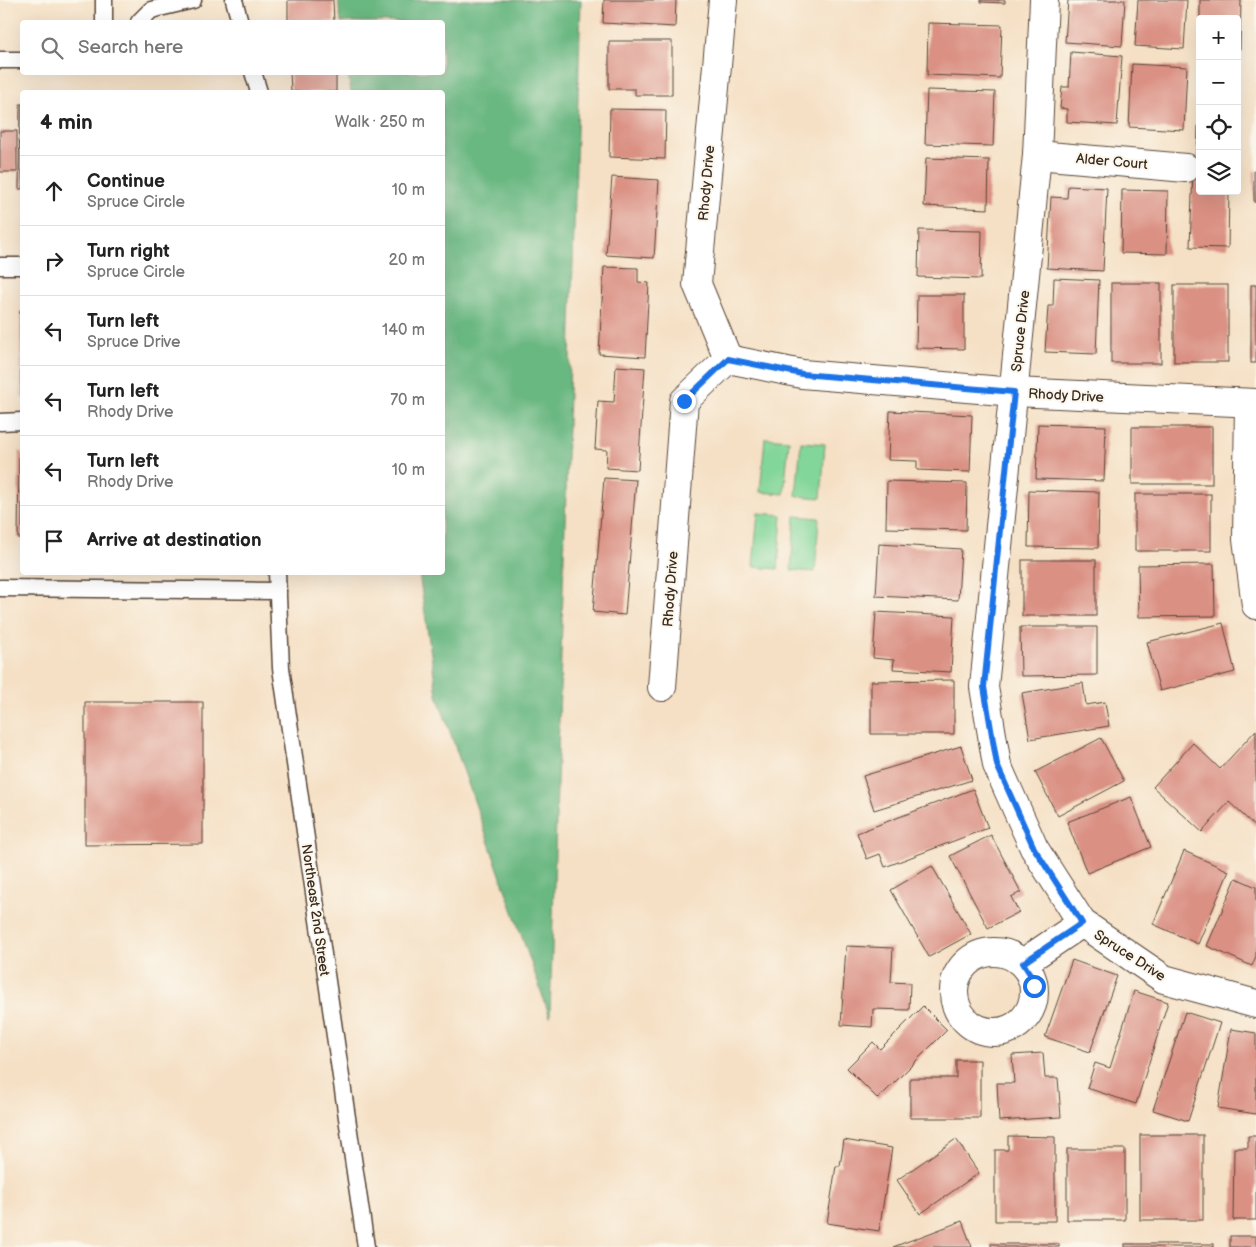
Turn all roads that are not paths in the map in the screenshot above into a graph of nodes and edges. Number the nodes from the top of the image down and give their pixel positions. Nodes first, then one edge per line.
1 (104, 0) edge
2 (193, 0) edge
3 (234, 0) edge
4 (723, 0) edge
5 (1044, 0) edge
6 (104, 20) edge
7 (142, 20) edge
8 (239, 20) edge
9 (0, 60) edge
10 (20, 60) edge
11 (255, 75) edge
12 (258, 90) edge
13 (1037, 155) junction
14 (1186, 168) dead end
15 (0, 266) edge
16 (20, 266) edge
17 (728, 359) junction
18 (1014, 392) junction
19 (1252, 403) edge
20 (20, 421) edge
21 (0, 422) edge
22 (277, 575) edge
23 (0, 588) edge
24 (278, 590) junction
25 (1256, 605) edge
26 (662, 687) dead end
27 (1082, 923) junction
28 (1023, 963) dead end
29 (1256, 1004) edge
30 (366, 1247) edge

1 - 6 lane
2 - 7 lane
3 - 8 lane
4 - 17 street, Rhody Drive
5 - 13 street, Spruce Drive
9 - 10 lane
11 - 12 lane
13 - 14 street, Alder Court
13 - 18 street, Spruce Drive
15 - 16 lane
17 - 18 street, Rhody Drive
17 - 26 street, Rhody Drive
18 - 19 street, Rhody Drive
18 - 27 street, Spruce Drive
19 - 25 street
20 - 21 lane
22 - 24 lane, Northeast 2nd Street
23 - 24 lane
24 - 30 lane, Northeast 2nd Street
27 - 28 street
27 - 29 street, Spruce Drive

